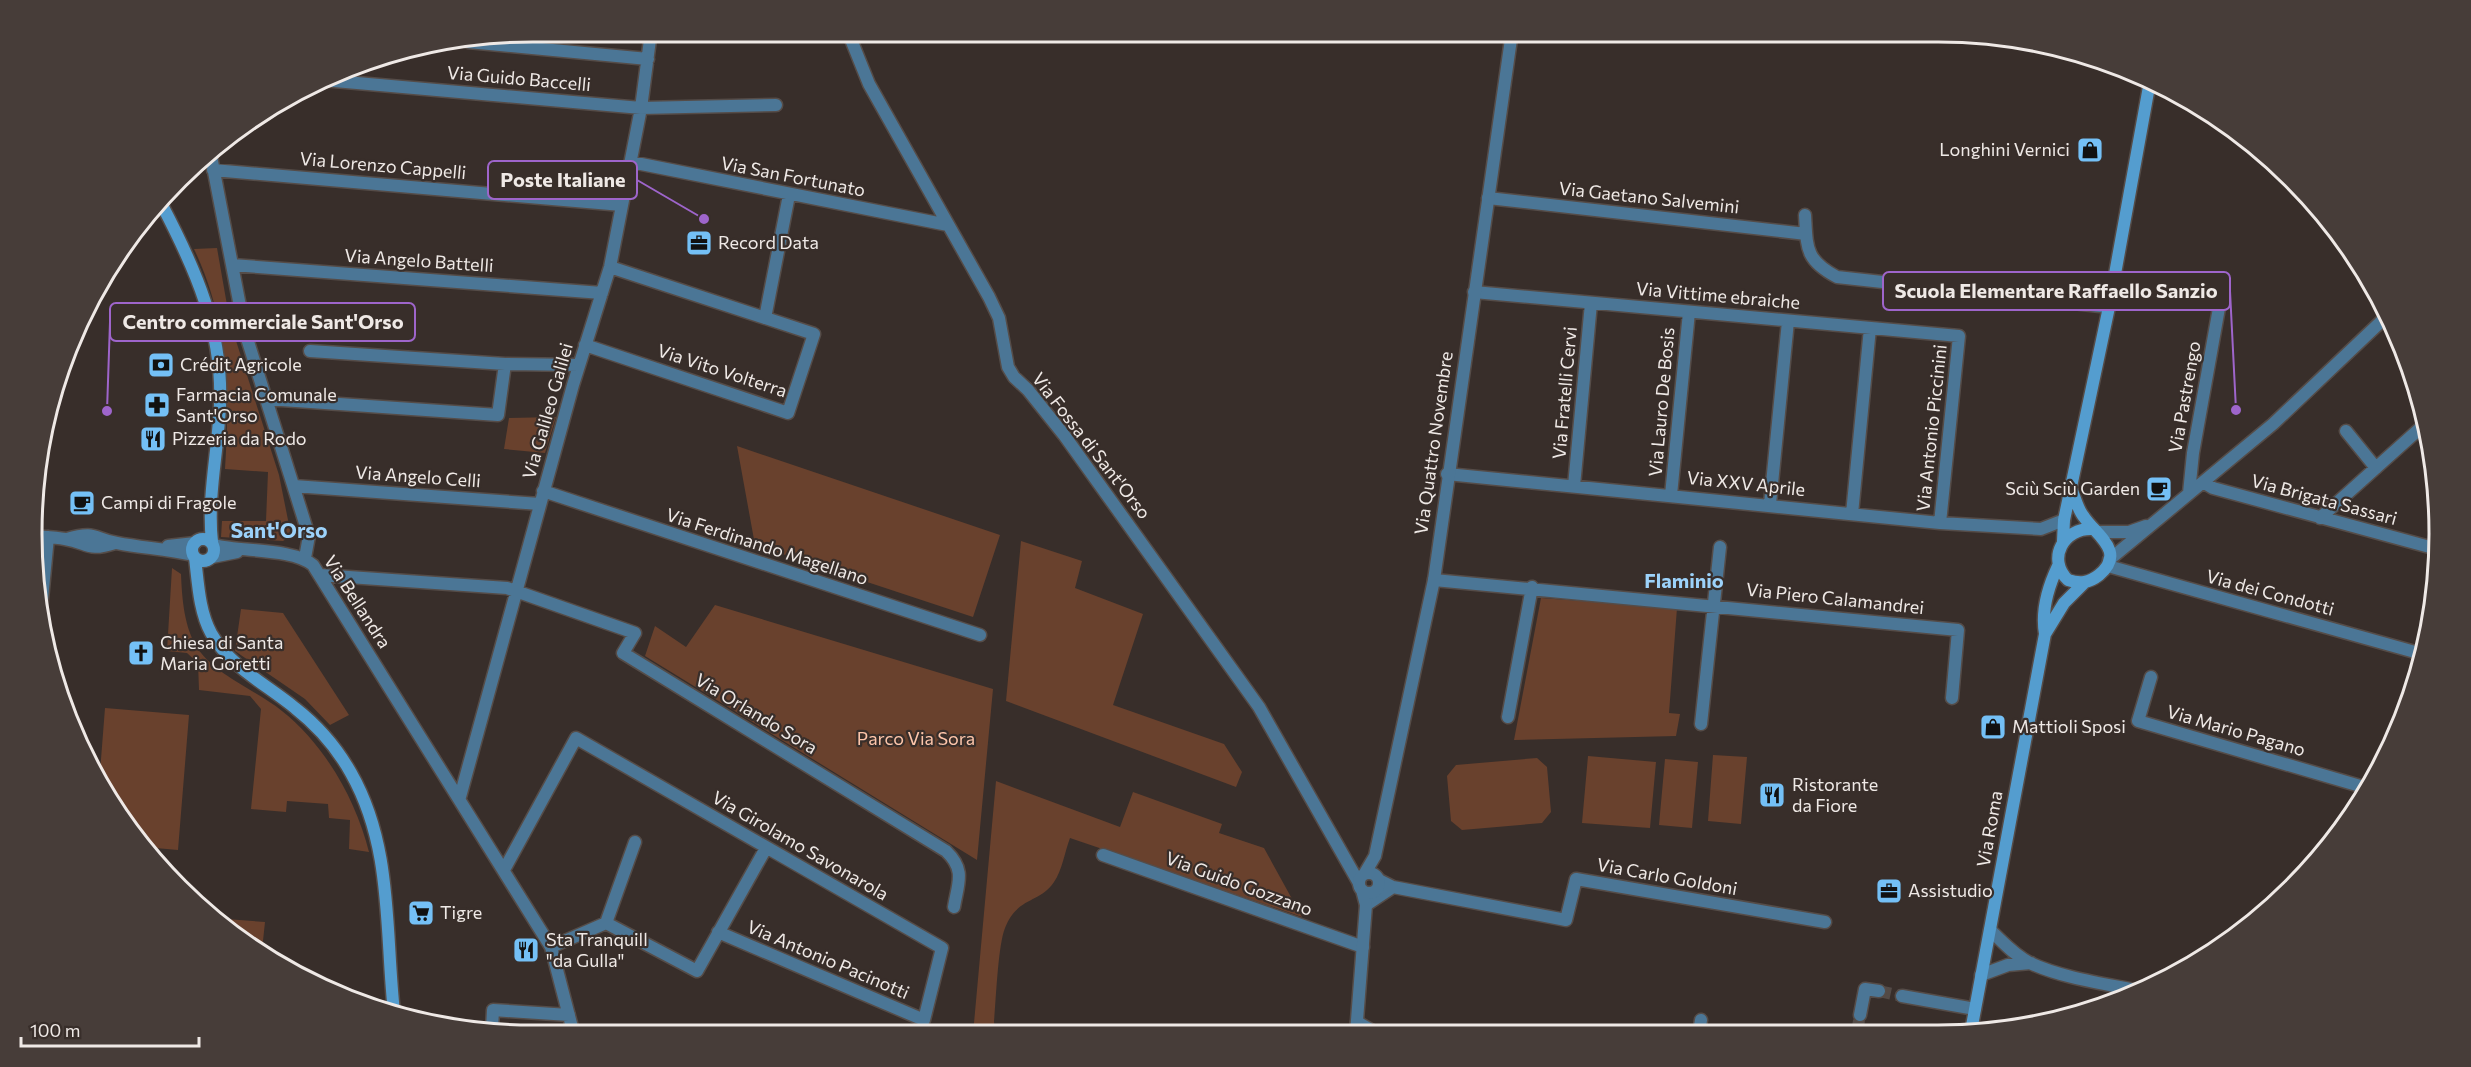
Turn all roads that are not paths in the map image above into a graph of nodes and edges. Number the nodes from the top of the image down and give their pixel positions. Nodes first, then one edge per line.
1 (650, 42) edge
2 (852, 42) edge
3 (1511, 42) edge
4 (490, 44) edge
5 (648, 59) junction
6 (340, 81) edge
7 (2148, 90) edge
8 (776, 105) dead end
9 (640, 108) junction
10 (212, 162) edge
11 (631, 162) junction
12 (213, 170) junction
13 (789, 195) junction
14 (1488, 198) junction
15 (622, 205) junction
16 (164, 209) edge
17 (1805, 215) dead end
18 (948, 225) junction
19 (1806, 234) junction
20 (232, 265) junction
21 (610, 267) junction
22 (1474, 292) junction
23 (602, 294) junction
24 (1591, 303) junction
25 (2109, 307) junction
26 (2219, 308) dead end
27 (1689, 312) junction
28 (765, 318) junction
29 (1788, 321) junction
30 (2381, 322) edge
31 (1870, 328) junction
32 (1959, 336) joint
33 (585, 345) junction
34 (310, 351) dead end
35 (506, 364) junction
36 (579, 365) junction
37 (267, 399) junction
38 (2346, 431) dead end
39 (2419, 433) edge
40 (2376, 468) junction
41 (1447, 474) junction
42 (2203, 482) junction
43 (294, 486) junction
44 (1574, 486) junction
45 (2072, 491) junction
46 (2189, 493) junction
47 (1671, 495) junction
48 (541, 498) junction
49 (209, 504) junction
50 (1770, 504) junction
51 (1852, 514) junction
52 (2320, 518) junction
53 (2064, 520) junction
54 (1940, 523) junction
55 (2152, 524) junction
56 (2041, 529) junction
57 (2096, 531) junction
58 (42, 537) edge
59 (48, 537) junction
60 (2063, 541) junction
61 (1720, 547) dead end
62 (2429, 547) edge
63 (195, 549) junction
64 (212, 551) junction
65 (305, 558) junction
66 (2108, 563) junction
67 (2058, 566) junction
68 (320, 575) junction
69 (44, 578) edge
70 (1434, 580) junction
71 (2084, 583) junction
72 (1532, 587) junction
73 (516, 592) junction
74 (201, 597) junction
75 (1714, 605) junction
76 (2045, 634) junction
77 (980, 635) dead end
78 (2414, 652) edge
79 (2151, 677) dead end
80 (1952, 698) dead end
81 (1508, 717) dead end
82 (1701, 724) dead end
83 (2359, 786) edge
84 (459, 797) junction
85 (635, 842) dead end
86 (766, 848) junction
87 (1103, 855) dead end
88 (504, 870) junction
89 (1370, 882) junction
90 (1393, 887) junction
91 (1366, 905) junction
92 (954, 907) dead end
93 (1825, 922) dead end
94 (606, 923) junction
95 (1990, 930) junction
96 (718, 932) junction
97 (551, 947) junction
98 (1363, 948) junction
99 (2012, 951) junction
100 (1986, 952) junction
101 (2031, 963) junction
102 (2008, 965) junction
103 (1981, 975) junction
104 (2126, 988) edge
105 (1878, 991) dead end
106 (1902, 996) tunnel mouth
107 (393, 1004) edge
108 (1975, 1009) junction
109 (569, 1015) junction
110 (1860, 1015) tunnel mouth
111 (924, 1020) joint
112 (492, 1023) edge
113 (1972, 1024) edge
114 (572, 1025) edge
115 (1357, 1025) edge

1 - 5 street, Via Galileo Galilei
2 - 18 street, Via Fossa di Sant'Orso
3 - 14 street, Via Quattro Novembre
4 - 5 street
5 - 9 street, Via Galileo Galilei
6 - 9 street, Via Guido Baccelli
7 - 25 main road
8 - 9 street, Via Guido Baccelli
9 - 11 street, Via Galileo Galilei
10 - 12 street, Via Bellandra
11 - 13 street, Via San Fortunato
11 - 15 street, Via Galileo Galilei
12 - 15 street, Via Lorenzo Cappelli
12 - 20 street, Via Bellandra
13 - 18 street, Via San Fortunato
13 - 28 street
14 - 19 street, Via Gaetano Salvemini
14 - 22 street, Via Quattro Novembre
15 - 21 street, Via Galileo Galilei
16 - 49 main road
17 - 19 street
18 - 89 street, Via Fossa di Sant'Orso
19 - 25 street
20 - 23 street, Via Angelo Battelli
20 - 37 street, Via Bellandra
21 - 23 street, Via Galileo Galilei
21 - 28 street
22 - 24 street, Via Vittime ebraiche
22 - 41 street, Via Quattro Novembre
23 - 33 street, Via Galileo Galilei
24 - 27 street, Via Vittime ebraiche
24 - 44 street, Via Fratelli Cervi
25 - 45 main road
26 - 46 street, Via Pastrengo
27 - 29 street, Via Vittime ebraiche
27 - 47 street, Via Lauro De Bosis
28 - 33 street, Via Vito Volterra
29 - 31 street, Via Vittime ebraiche
29 - 50 street
30 - 42 street
31 - 32 street, Via Vittime ebraiche
31 - 51 street
32 - 54 street, Via Antonio Piccinini
33 - 36 street, Via Galileo Galilei
34 - 35 street
35 - 36 street
35 - 37 street
36 - 48 street, Via Galileo Galilei
37 - 43 street, Via Bellandra
38 - 40 street
39 - 40 street
40 - 52 street
41 - 44 street, Via XXV Aprile
41 - 70 street, Via Quattro Novembre
42 - 46 street
42 - 52 street, Via Brigata Sassari
43 - 48 street, Via Angelo Celli
43 - 65 street, Via Bellandra
44 - 47 street, Via XXV Aprile
45 - 53 main road
45 - 57 main road
46 - 55 street
47 - 50 street, Via XXV Aprile
48 - 73 street, Via Galileo Galilei
48 - 77 street, Via Ferdinando Magellano
49 - 63 main road
49 - 64 main road
50 - 51 street, Via XXV Aprile
51 - 54 street, Via XXV Aprile
52 - 62 street, Via Brigata Sassari
53 - 56 street, Via XXV Aprile
53 - 60 main road
54 - 56 street, Via XXV Aprile
55 - 57 street
55 - 66 street
56 - 60 street, Via XXV Aprile
57 - 60 main road
57 - 66 main road
58 - 59 street
59 - 63 street
59 - 69 street
60 - 67 main road
61 - 75 street
63 - 64 main road
63 - 64 main road
63 - 74 main road
64 - 65 street
64 - 74 main road
65 - 68 street, Via Bellandra
66 - 71 main road
66 - 78 street, Via dei Condotti
67 - 71 main road
67 - 76 main road, Via Roma
68 - 73 street
68 - 84 street, Via Bellandra
70 - 72 street, Via Piero Calamandrei
70 - 89 street, Via Quattro Novembre
71 - 76 main road, Via Roma
72 - 75 street, Via Piero Calamandrei
72 - 81 street
73 - 84 street, Via Galileo Galilei
73 - 92 street, Via Orlando Sora
74 - 107 main road
75 - 80 street, Via Piero Calamandrei
75 - 82 street
76 - 95 main road, Via Roma
79 - 83 street, Via Mario Pagano
84 - 88 street, Via Bellandra
85 - 94 street
86 - 88 street, Via Girolamo Savonarola
86 - 96 street
86 - 111 street, Via Girolamo Savonarola
87 - 98 street, Via Guido Gozzano
88 - 97 street, Via Bellandra
89 - 90 street, Via Carlo Goldoni
89 - 91 street
90 - 91 street
90 - 93 street, Via Carlo Goldoni
91 - 98 street
94 - 96 street
94 - 97 street
95 - 99 street
95 - 100 main road, Via Roma
96 - 111 street, Via Antonio Pacinotti
97 - 109 street, Via Bellandra
98 - 115 street
99 - 100 street
99 - 101 street
100 - 102 street
100 - 103 main road, Via Roma
101 - 102 street
101 - 104 street
102 - 103 street
103 - 108 main road, Via Roma
105 - 110 street
106 - 108 street
108 - 113 main road, Via Roma
109 - 112 street
109 - 114 street, Via Bellandra

